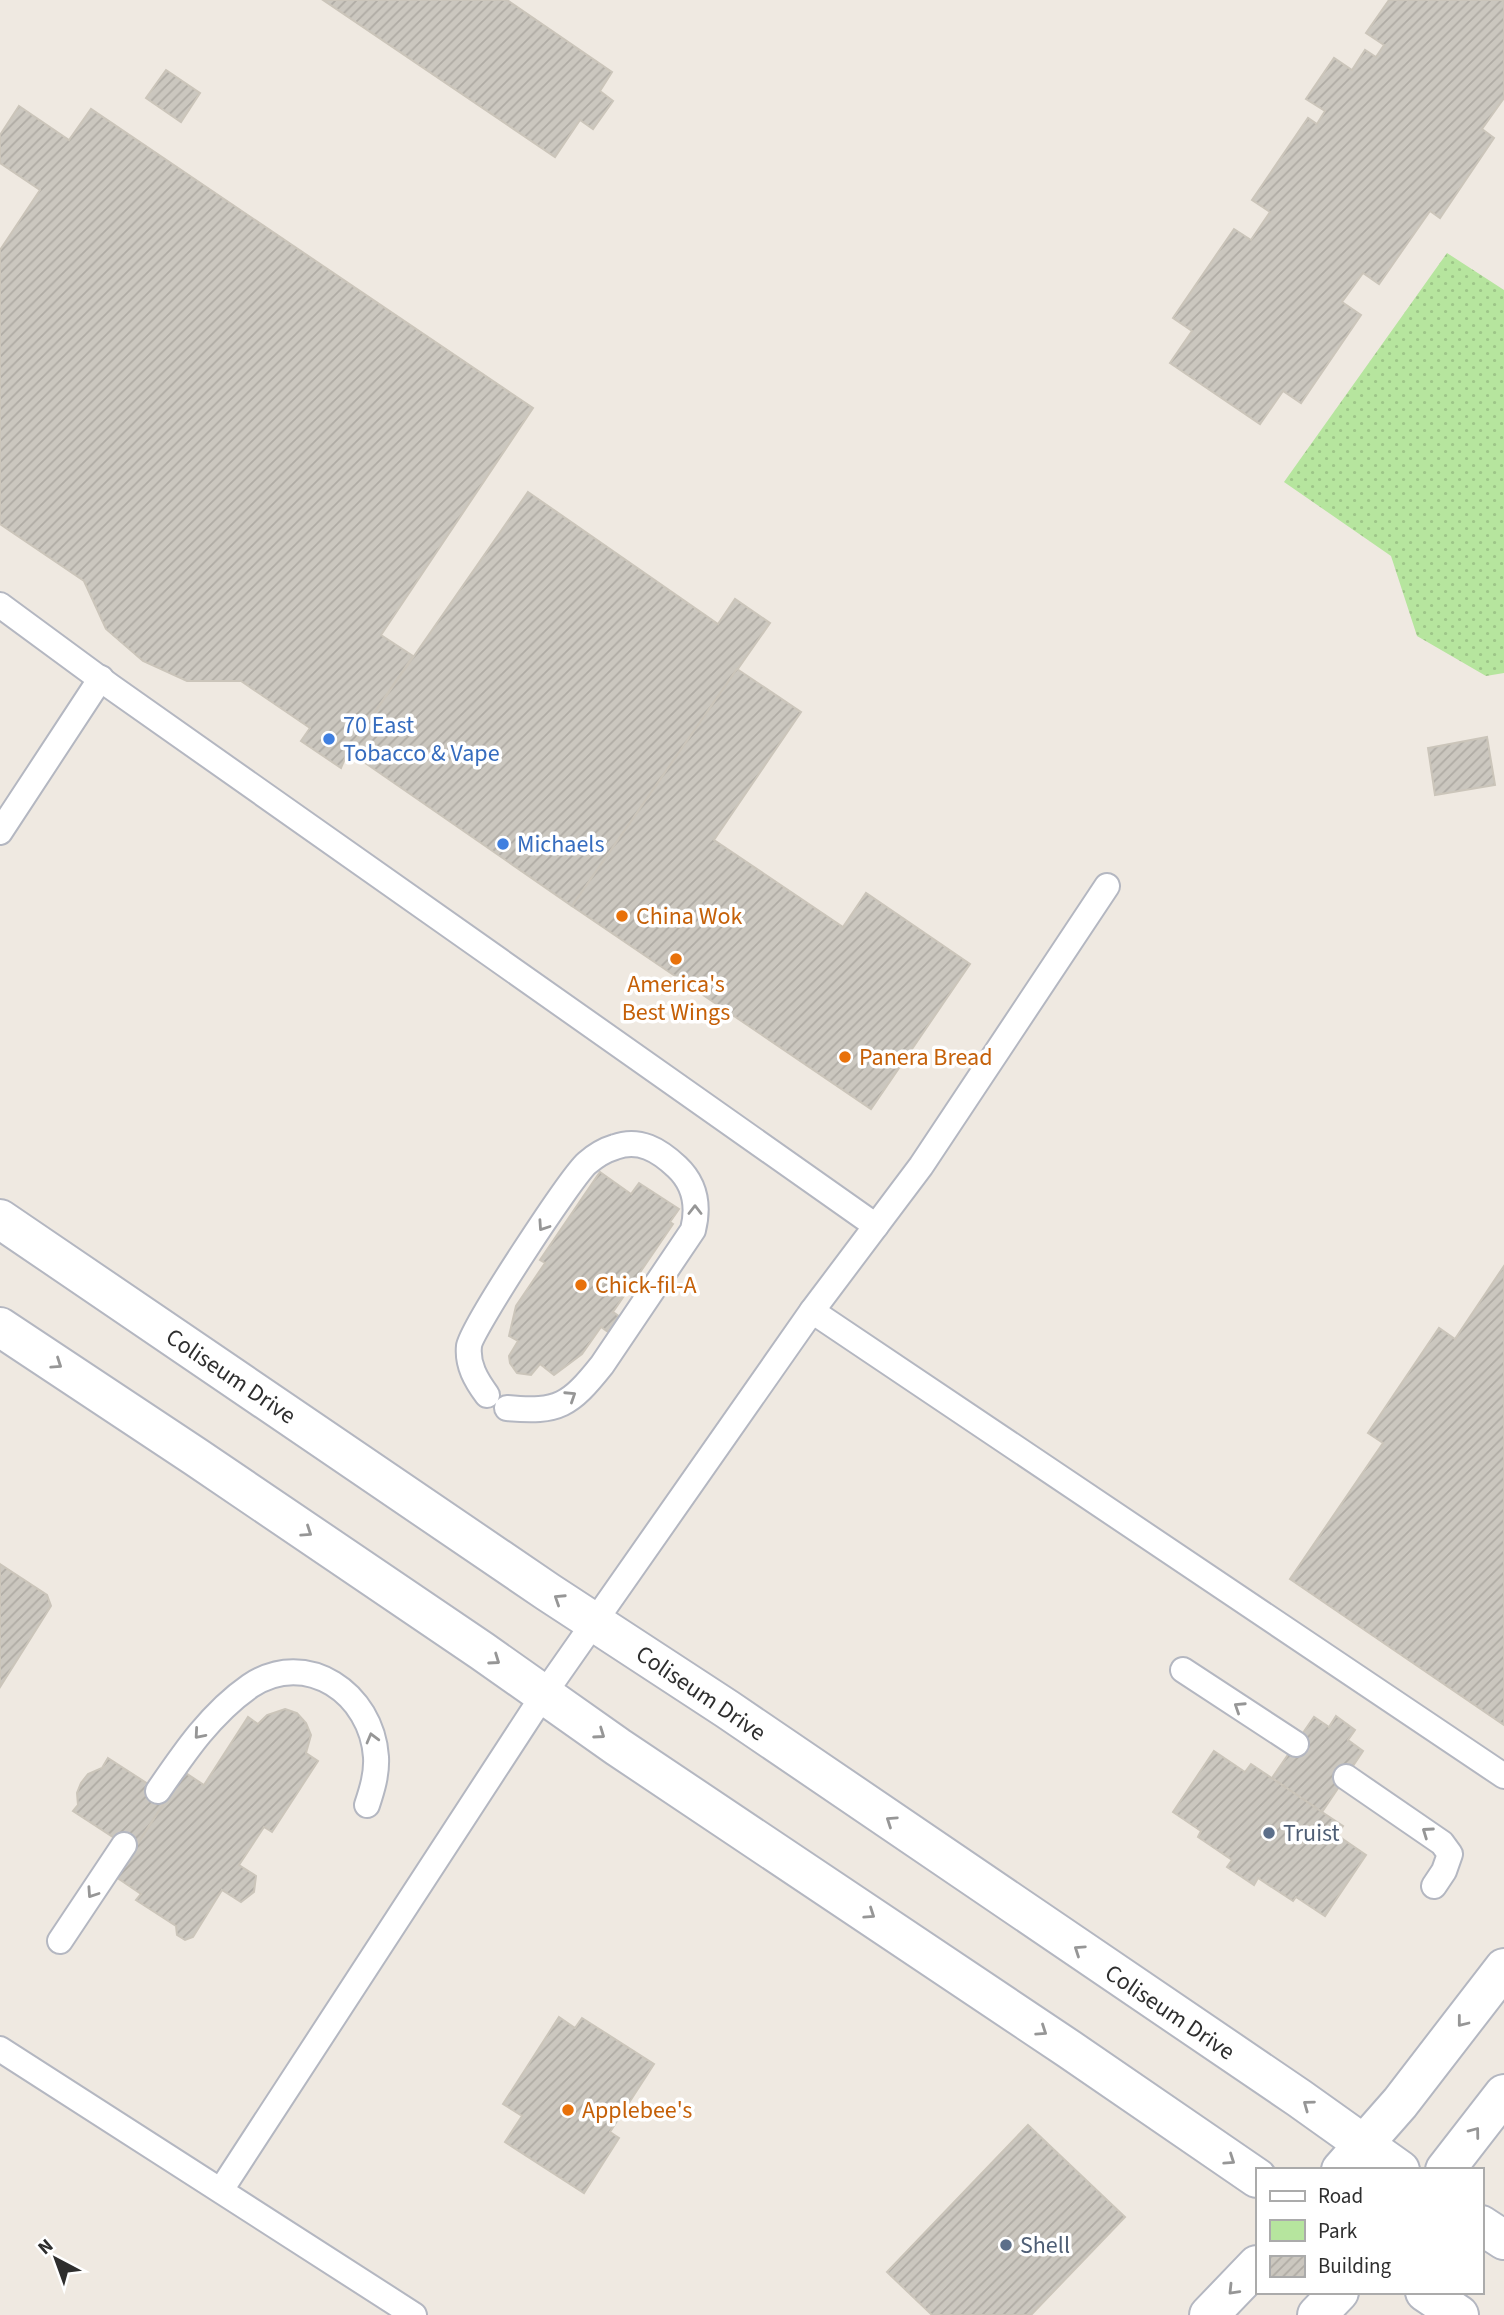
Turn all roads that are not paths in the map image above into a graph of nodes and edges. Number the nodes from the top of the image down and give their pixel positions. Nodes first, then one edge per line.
1 (0, 606) edge
2 (101, 678) junction
3 (0, 832) edge
4 (1107, 886) dead end
5 (0, 1219) edge
6 (876, 1226) junction
7 (812, 1311) junction
8 (0, 1326) edge
9 (497, 1401) joint
10 (594, 1622) junction
11 (1183, 1670) dead end
12 (544, 1695) junction
13 (1296, 1744) dead end
14 (1504, 1776) edge
15 (1346, 1777) dead end
16 (158, 1791) dead end
17 (367, 1805) dead end
18 (124, 1844) dead end
19 (1434, 1886) dead end
20 (60, 1941) dead end
21 (1504, 1968) edge
22 (0, 2049) edge
23 (1504, 2094) edge
24 (1352, 2157) edge
25 (1393, 2168) edge
26 (1447, 2168) edge
27 (1256, 2177) edge
28 (221, 2190) junction
29 (1483, 2226) edge
30 (1504, 2240) edge
31 (1256, 2266) edge
32 (1337, 2294) edge
33 (1429, 2294) edge
34 (414, 2315) edge
35 (1209, 2315) edge
36 (1317, 2315) edge
37 (1459, 2315) edge

1 - 2 lane
2 - 3 lane
2 - 6 lane
4 - 6 lane
10 -> 5 street, Coliseum Drive
6 - 7 lane
7 - 10 lane
7 - 14 lane
8 -> 12 street
9 -> 9 lane
10 - 12 lane
24 -> 10 street, Coliseum Drive
13 -> 11 lane
12 -> 27 street
12 - 28 lane
19 -> 15 lane
17 -> 16 lane
18 -> 20 lane
21 -> 24 street
22 - 28 lane
26 -> 23 street
24 - 25 street, Coliseum Drive
28 - 34 lane
29 - 30 street
31 -> 35 street
32 - 36 street
33 - 37 street

